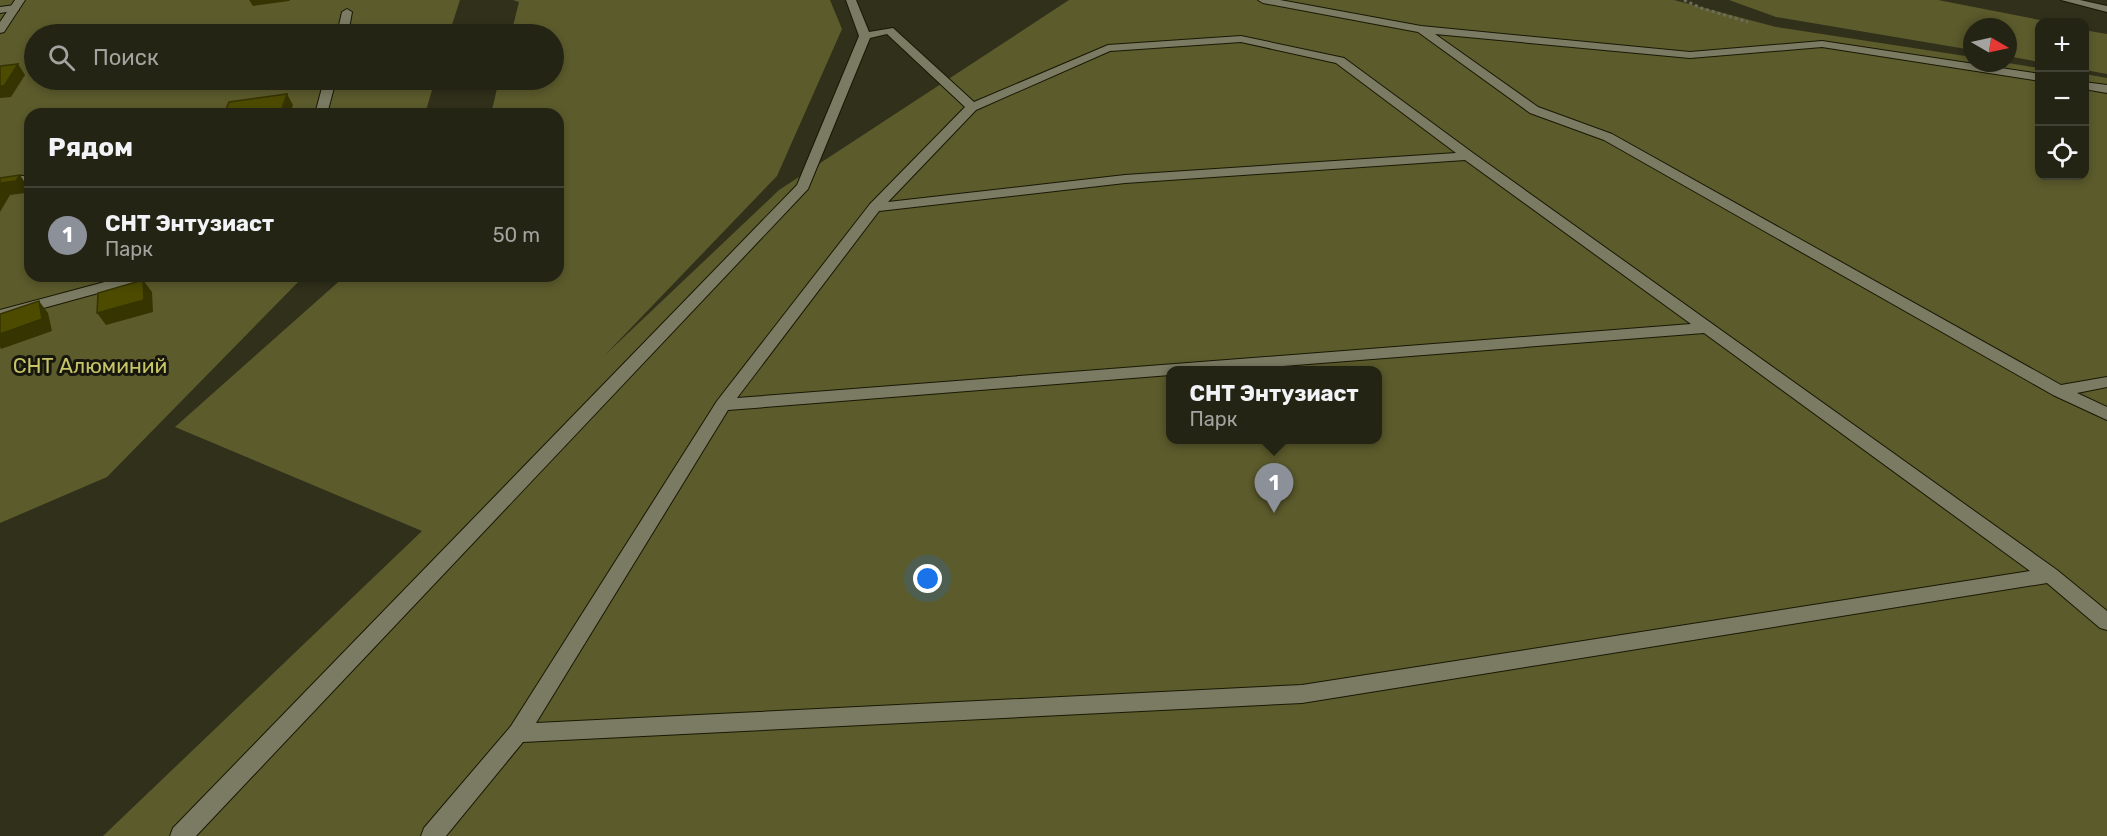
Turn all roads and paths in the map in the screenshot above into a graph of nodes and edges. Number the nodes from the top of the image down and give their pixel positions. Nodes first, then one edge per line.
1 (851, 0) edge
2 (1263, 0) edge
3 (2066, 0) edge
4 (18, 4) edge
5 (2107, 9) edge
6 (0, 10) edge
7 (347, 12) dead end
8 (344, 24) edge
9 (1421, 29) junction
10 (0, 30) edge
11 (865, 36) junction
12 (2035, 77) edge
13 (2089, 86) edge
14 (2107, 89) edge
15 (327, 90) edge
16 (972, 107) junction
17 (323, 108) edge
18 (1468, 156) junction
19 (24, 180) edge
20 (0, 183) edge
21 (875, 207) junction
22 (122, 282) edge
23 (0, 315) edge
24 (1708, 328) junction
25 (1222, 366) edge
26 (1166, 370) edge
27 (2107, 382) edge
28 (2059, 391) junction
29 (723, 405) junction
30 (2107, 414) edge
31 (2050, 575) junction
32 (2107, 622) edge
33 (518, 733) junction
34 (181, 836) edge
35 (432, 836) edge

1 - 11 street
2 - 9 street
3 - 5 street
4 - 6 street
4 - 10 street
7 - 8 street
9 - 12 street
9 - 28 street
11 - 16 street
11 - 34 street
13 - 14 street
15 - 17 street
16 - 18 street
16 - 21 street
18 - 21 street
18 - 24 street
19 - 20 street
21 - 29 street
22 - 23 street
24 - 25 street
24 - 31 street
26 - 29 street
27 - 28 street
28 - 30 street
29 - 33 street
31 - 32 street
31 - 33 street
33 - 35 street

